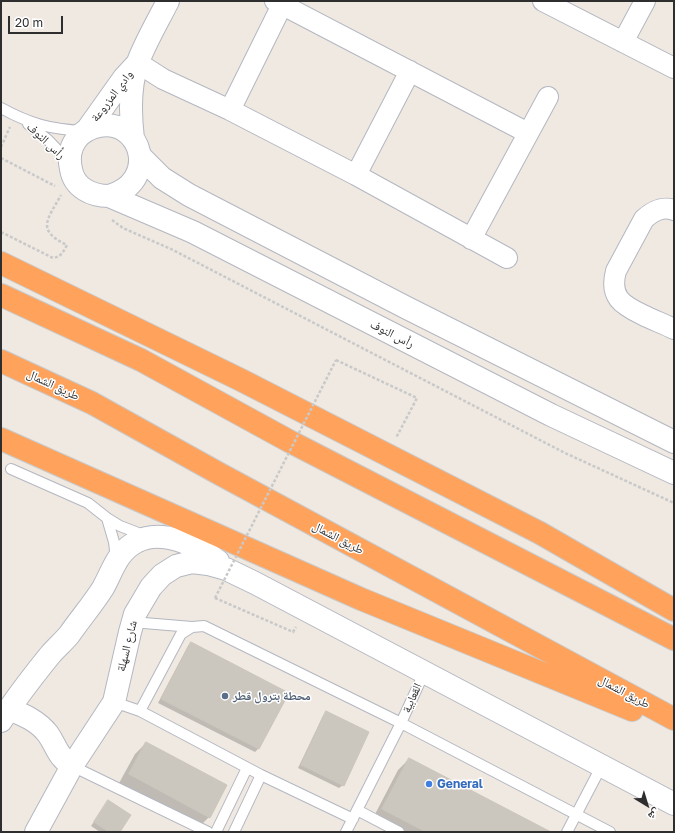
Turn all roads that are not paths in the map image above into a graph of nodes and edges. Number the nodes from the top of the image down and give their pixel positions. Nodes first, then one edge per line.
1 (168, 1) edge
2 (543, 1) edge
3 (645, 1) edge
4 (278, 3) edge
5 (623, 42) junction
6 (138, 63) junction
7 (674, 68) edge
8 (410, 71) junction
9 (548, 97) dead end
10 (1, 108) edge
11 (230, 110) junction
12 (19, 118) junction
13 (86, 131) junction
14 (528, 133) junction
15 (137, 147) junction
16 (356, 175) junction
17 (70, 178) junction
18 (103, 196) junction
19 (674, 210) edge
20 (471, 239) junction
21 (507, 258) dead end
22 (1, 263) edge
23 (1, 295) edge
24 (674, 329) edge
25 (1, 361) edge
26 (1, 439) edge
27 (674, 442) edge
28 (11, 469) dead end
29 (674, 473) edge
30 (107, 518) junction
31 (150, 537) junction
32 (116, 559) junction
33 (226, 569) junction
34 (674, 610) edge
35 (132, 622) junction
36 (192, 627) junction
37 (674, 640) edge
38 (424, 673) junction
39 (114, 702) junction
40 (140, 711) junction
41 (5, 715) edge
42 (674, 719) edge
43 (401, 723) junction
44 (674, 727) edge
45 (72, 766) junction
46 (602, 767) junction
47 (247, 768) junction
48 (261, 775) junction
49 (674, 804) edge
50 (576, 814) junction
51 (355, 815) junction
52 (36, 832) edge
53 (208, 832) edge
54 (216, 832) edge
55 (234, 832) edge
56 (346, 832) edge
57 (399, 832) edge
58 (567, 832) edge
59 (610, 832) edge

1 - 6 street, وادي المزروعة
2 - 5 street
3 - 5 street
4 - 8 street
4 - 11 street
5 - 7 street
6 - 11 street
6 - 13 street, وادي المزروعة
6 - 15 street, وادي المزروعة
8 - 14 street
8 - 16 street
9 - 14 street
10 - 12 lane, رأس النوف
11 - 16 street
12 - 13 lane, رأس النوف
12 - 17 lane, رأس النوف
13 - 15 street
13 - 17 street
14 - 20 street
15 - 18 street
15 - 27 street
16 - 20 street
17 - 18 street
18 - 29 street, رأس النوف
19 - 24 street
20 - 21 street
22 - 34 highway
23 - 37 highway
25 - 42 highway, طريق الشمال
26 - 44 highway
28 - 30 lane
30 - 31 lane
30 - 32 lane
31 - 32 street
31 - 33 street
32 - 41 street
33 - 35 street, شارع السهلة
33 - 38 street
35 - 36 lane
35 - 39 street, شارع السهلة
36 - 40 lane
36 - 43 lane
38 - 43 lane, القعابية
38 - 46 street
39 - 40 lane
39 - 45 street, شارع السهلة
40 - 47 lane
41 - 45 street
43 - 50 lane
43 - 51 lane, القعابية
45 - 52 street, شارع السهلة
45 - 53 lane
46 - 49 street
46 - 50 lane
47 - 48 lane
47 - 54 lane
48 - 51 lane
48 - 55 lane
50 - 58 lane
50 - 59 lane
51 - 56 lane, القعابية
51 - 57 lane

